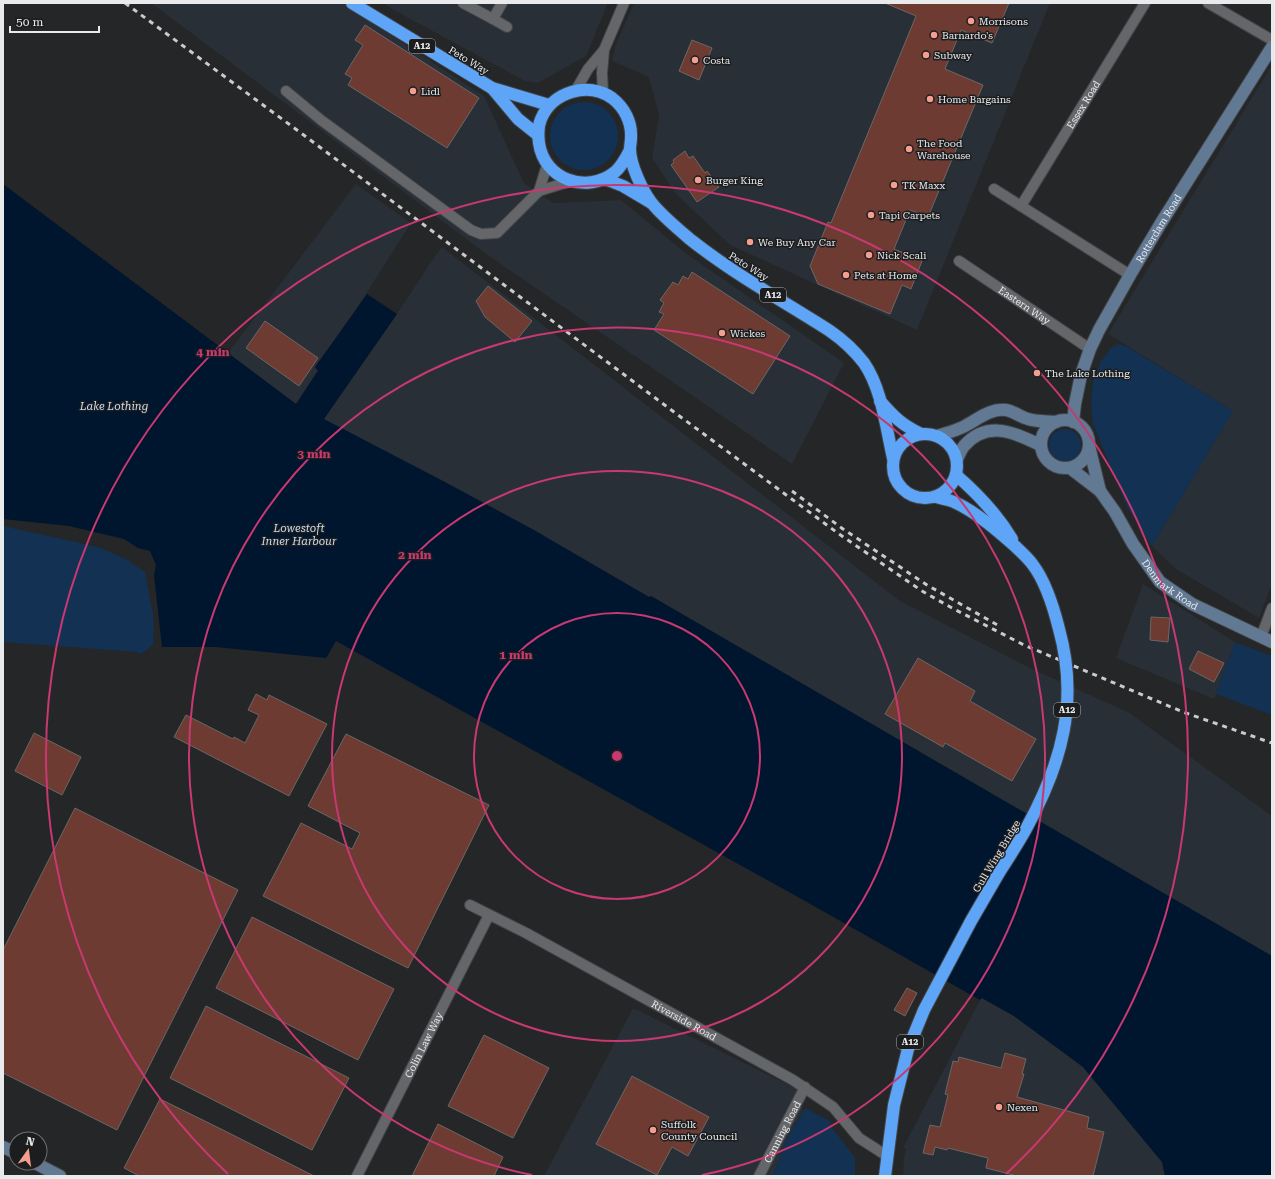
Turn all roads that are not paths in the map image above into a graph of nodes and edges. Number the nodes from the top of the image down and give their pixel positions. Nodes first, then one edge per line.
1 (352, 3) edge
2 (463, 3) edge
3 (502, 3) edge
4 (624, 3) edge
5 (1145, 3) edge
6 (1208, 3) edge
7 (493, 19) junction
8 (507, 27) dead end
9 (1272, 40) edge
10 (1272, 47) edge
11 (604, 50) junction
12 (492, 88) junction
13 (576, 90) junction
14 (286, 91) dead end
15 (603, 93) junction
16 (549, 105) junction
17 (538, 135) junction
18 (630, 150) junction
19 (547, 165) junction
20 (605, 179) junction
21 (571, 181) junction
22 (994, 189) dead end
23 (539, 191) junction
24 (651, 202) junction
25 (1021, 206) junction
26 (959, 261) dead end
27 (1130, 275) junction
28 (1090, 349) junction
29 (880, 400) junction
30 (1056, 422) junction
31 (1073, 422) junction
32 (921, 434) junction
33 (937, 436) junction
34 (1040, 445) junction
35 (1089, 445) junction
36 (893, 458) junction
37 (957, 459) junction
38 (1070, 468) junction
39 (956, 475) junction
40 (1100, 491) junction
41 (936, 497) junction
42 (1016, 547) junction
43 (1272, 608) edge
44 (1267, 640) edge
45 (470, 905) dead end
46 (489, 915) junction
47 (805, 1087) junction
48 (884, 1154) dead end
49 (48, 1170) edge
50 (60, 1176) edge
51 (357, 1176) edge
52 (758, 1176) edge
53 (885, 1176) edge

1 - 12 highway, Peto Way / A12
2 - 7 street
3 - 7 street
4 - 11 street
5 - 25 street, Essex Road
6 - 9 street
7 - 8 street
10 - 27 street, Rotterdam Road
11 - 13 street
11 - 15 street
12 - 16 highway, Peto Way / A12
12 - 17 highway, Peto Way / A12
13 - 15 highway
13 - 16 highway
14 - 23 street
15 - 18 highway
16 - 17 highway
17 - 19 highway
18 - 20 highway
18 - 24 highway, Peto Way / A12
19 - 21 highway
19 - 23 street
20 - 21 highway
20 - 24 highway, Peto Way / A12
21 - 23 street
22 - 25 street
24 - 29 highway, Peto Way / A12
25 - 27 street
26 - 28 street, Eastern Way
27 - 28 street, Rotterdam Road
28 - 31 street, Rotterdam Road
29 - 32 highway, Peto Way / A12
29 - 36 highway, Peto Way / A12
30 - 31 street
30 - 33 street
30 - 34 street
31 - 35 street
32 - 33 highway
32 - 36 highway
33 - 37 highway
34 - 37 street
34 - 38 street
35 - 38 street
35 - 40 street, Denmark Road
36 - 41 highway
37 - 39 highway
38 - 40 street, Denmark Road
39 - 41 highway
39 - 42 highway, A12
40 - 44 street, Denmark Road
41 - 42 highway, A12
42 - 53 highway, Gull Wing Bridge / A12, bridge
43 - 44 street
45 - 46 street, Riverside Road
46 - 47 street, Riverside Road
46 - 51 street, Colin Law Way
47 - 48 street, Riverside Road
47 - 52 street, Canning Road
49 - 50 street

